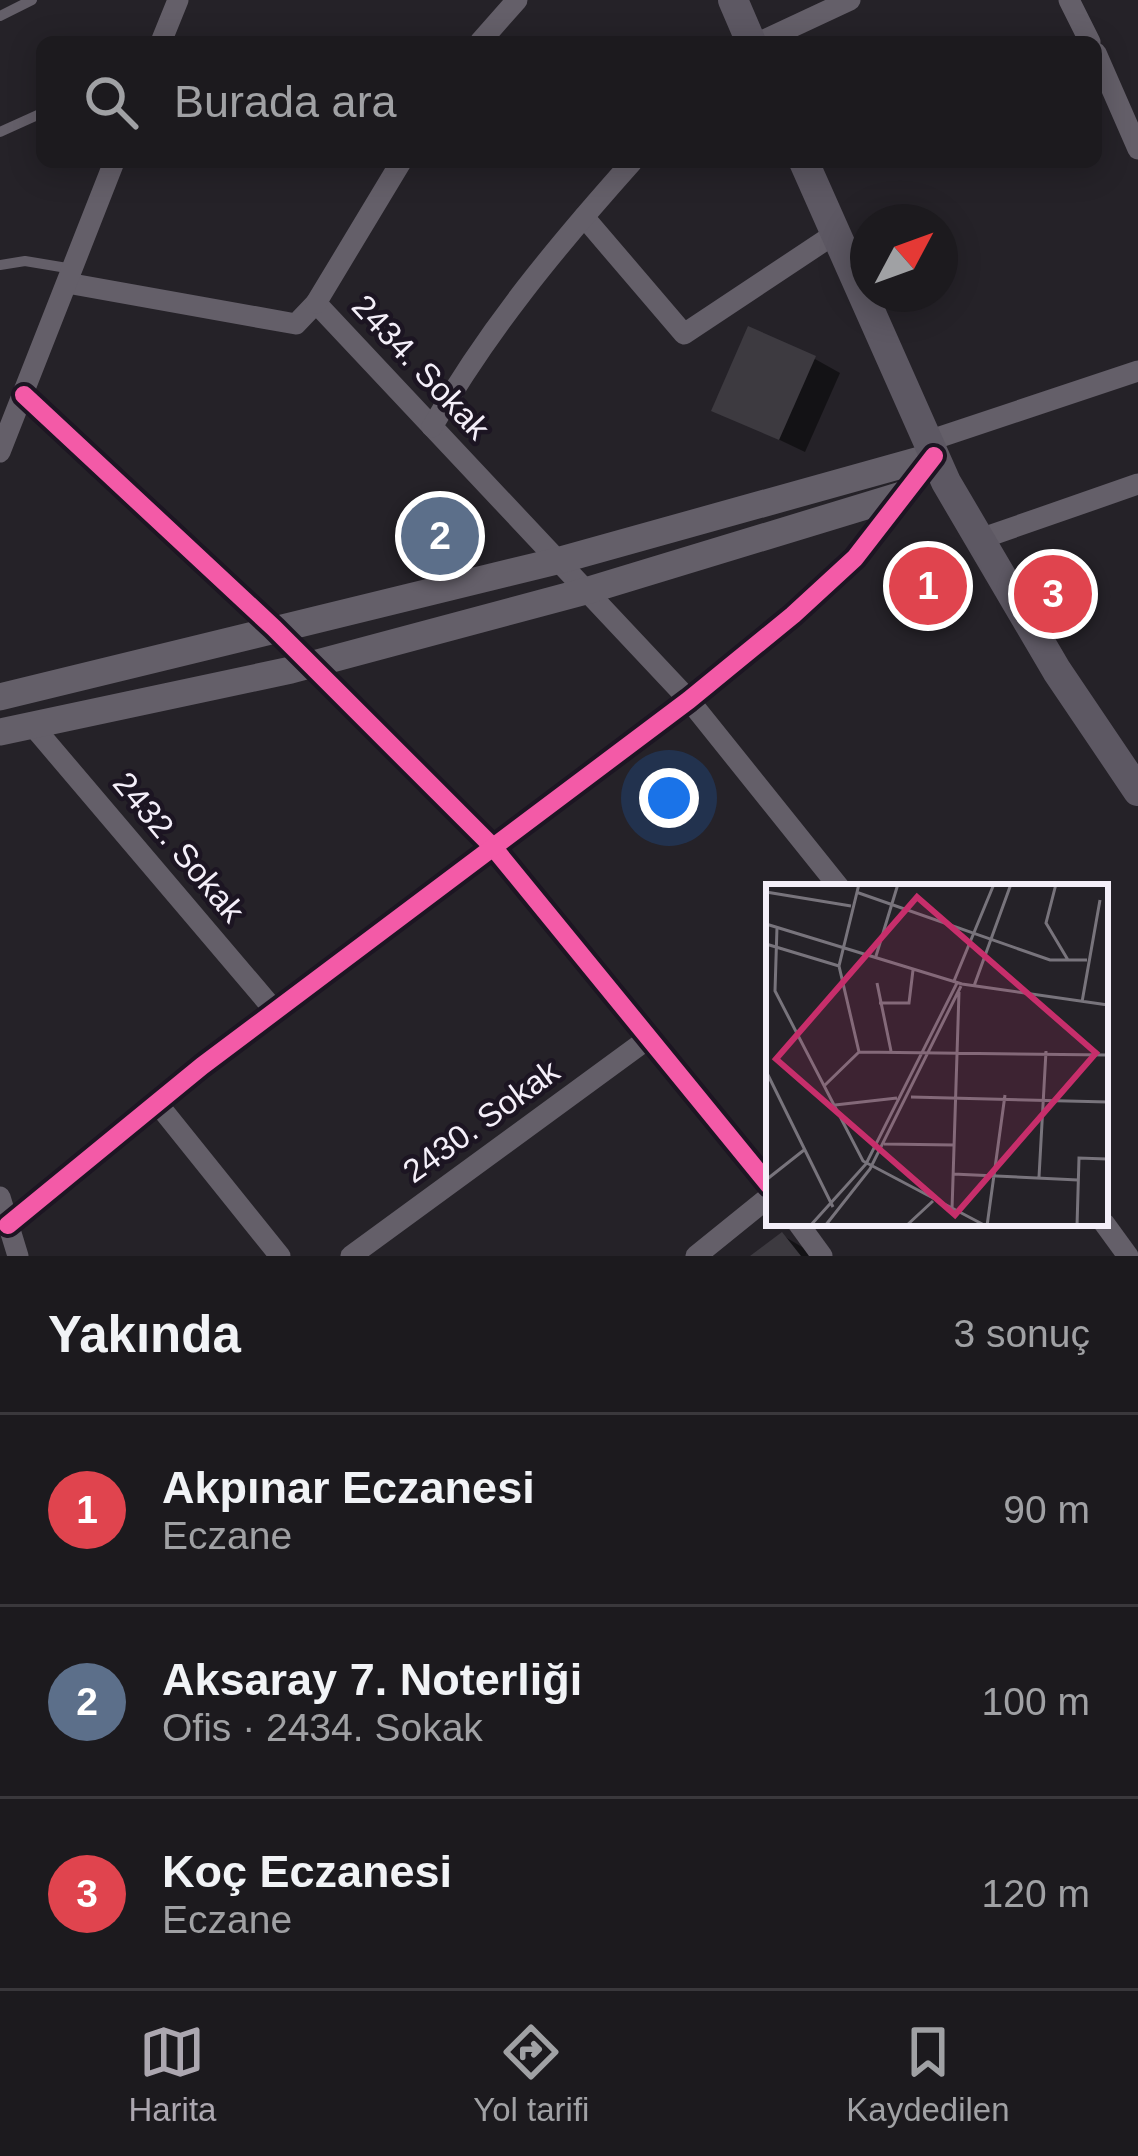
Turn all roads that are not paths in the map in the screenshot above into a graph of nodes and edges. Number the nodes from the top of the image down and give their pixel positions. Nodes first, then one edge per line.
1 (32, 0) edge
2 (178, 0) edge
3 (518, 0) edge
4 (733, 0) edge
5 (850, 0) edge
6 (1069, 0) edge
7 (0, 16) edge
8 (163, 36) edge
9 (485, 36) edge
10 (748, 36) edge
11 (773, 36) edge
12 (1087, 36) edge
13 (1102, 63) edge
14 (1133, 114) edge
15 (36, 115) edge
16 (0, 131) edge
17 (1138, 148) edge
18 (112, 168) edge
19 (397, 168) edge
20 (627, 168) edge
21 (808, 168) edge
22 (584, 217) junction
23 (836, 233) junction
24 (0, 266) edge
25 (70, 276) junction
26 (316, 303) junction
27 (1138, 371) edge
28 (0, 395) edge
29 (24, 395) junction
30 (432, 427) junction
31 (0, 452) edge
32 (936, 460) junction
33 (1138, 484) edge
34 (902, 495) junction
35 (980, 539) junction
36 (557, 561) junction
37 (586, 590) junction
38 (274, 628) junction
39 (311, 665) junction
40 (0, 697) edge
41 (689, 700) junction
42 (32, 725) junction
43 (0, 732) edge
44 (1138, 791) edge
45 (493, 848) junction
46 (837, 884) edge
47 (275, 1011) junction
48 (650, 1039) junction
49 (157, 1103) junction
50 (766, 1181) edge
51 (0, 1197) edge
52 (766, 1199) edge
53 (8, 1225) junction
54 (800, 1226) edge
55 (1105, 1226) edge
56 (18, 1256) edge
57 (280, 1256) edge
58 (351, 1256) edge
59 (696, 1256) edge
60 (822, 1256) edge
61 (1128, 1256) edge

1 - 7 lane
2 - 8 street
3 - 9 street
4 - 10 main road
5 - 11 street
6 - 12 street
13 - 14 street
14 - 17 street
15 - 16 lane
18 - 25 street
19 - 26 street
20 - 22 street
21 - 23 main road
22 - 23 street
22 - 30 street
23 - 32 main road
24 - 25 lane
25 - 26 street, 2434. Sokak
25 - 29 street
26 - 30 street, 2434. Sokak
27 - 32 street
28 - 29 lane
29 - 31 street
29 - 38 street
30 - 36 street, 2434. Sokak
32 - 34 street
32 - 35 main road
32 - 36 street
33 - 35 street
34 - 37 street
34 - 41 street
35 - 44 main road
36 - 37 street, 2434. Sokak
36 - 38 street
37 - 39 street
37 - 41 street, 2434. Sokak
38 - 39 street
38 - 40 street
39 - 42 street
39 - 45 street
41 - 45 street
41 - 46 street, 2434. Sokak
42 - 43 street
42 - 47 street, 2432. Sokak
45 - 47 street
45 - 48 street
47 - 49 street
48 - 50 street
48 - 58 street, 2430. Sokak
49 - 53 street
49 - 57 street
51 - 53 street
52 - 59 street
53 - 56 street
54 - 60 street
55 - 61 street

